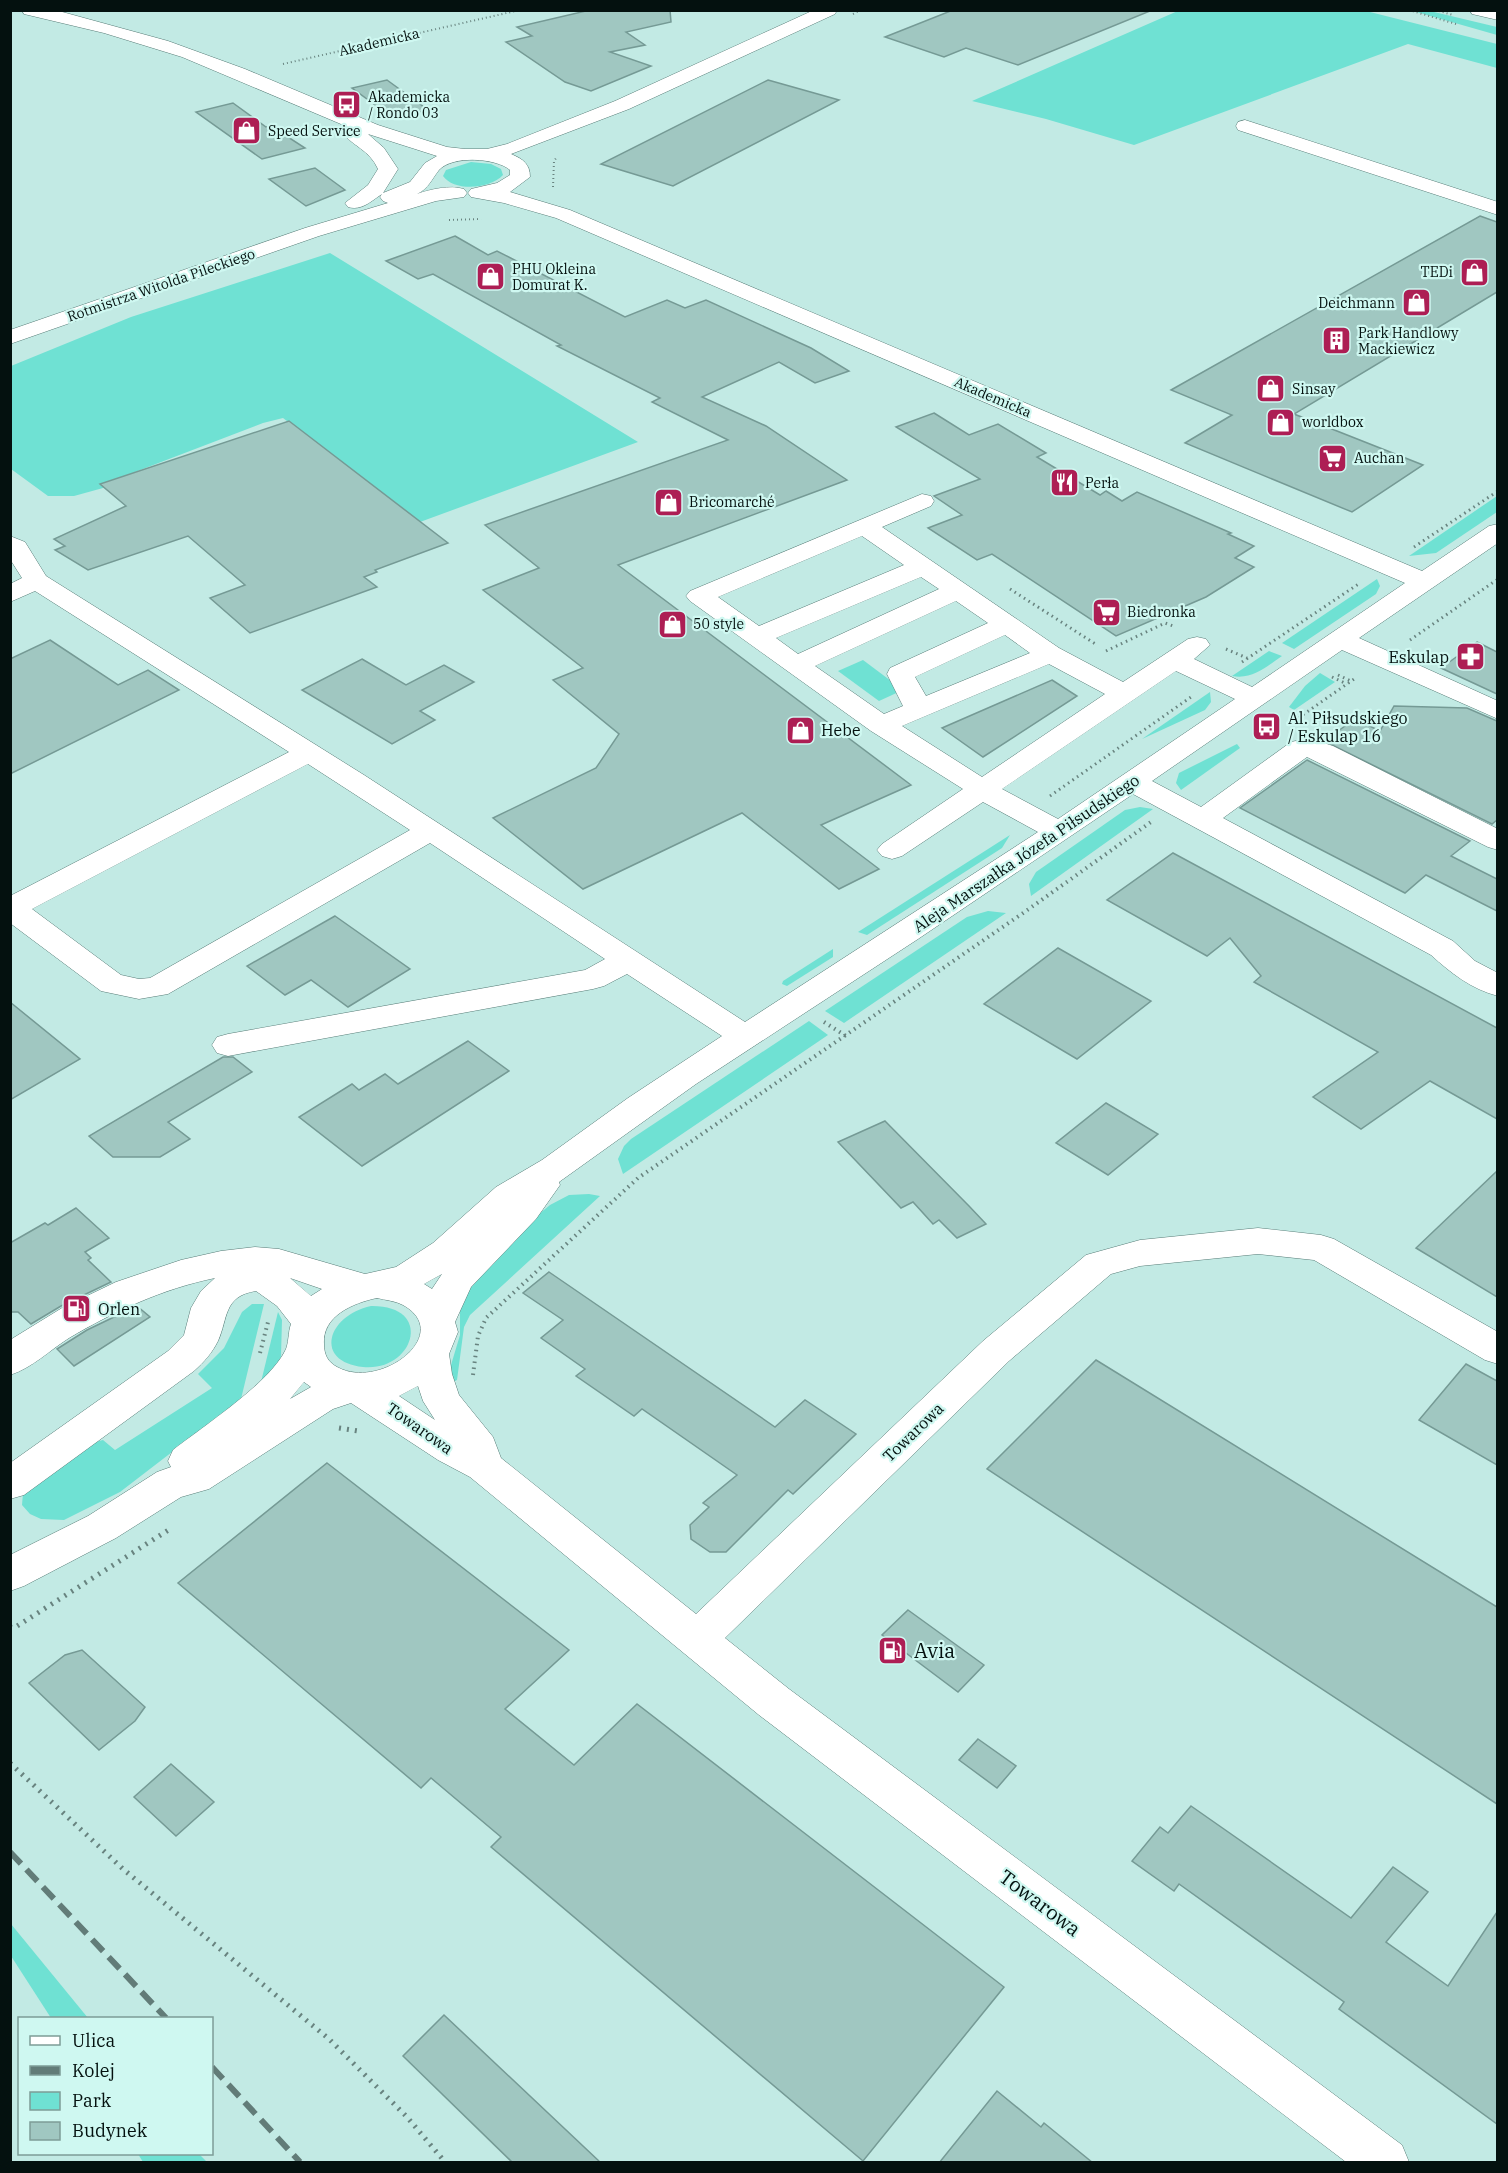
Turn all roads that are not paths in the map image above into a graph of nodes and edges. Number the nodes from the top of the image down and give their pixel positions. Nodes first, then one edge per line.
1 (30, 10) edge
2 (829, 10) edge
3 (1478, 10) edge
4 (1497, 15) edge
5 (301, 101) junction
6 (622, 105) junction
7 (1245, 126) dead end
8 (378, 134) junction
9 (475, 155) junction
10 (519, 174) junction
11 (426, 175) junction
12 (1497, 186) edge
13 (457, 193) junction
14 (480, 193) junction
15 (1471, 201) junction
16 (1497, 209) edge
17 (563, 214) junction
18 (312, 232) junction
19 (287, 241) junction
20 (10, 338) edge
21 (922, 501) dead end
22 (864, 526) junction
23 (1497, 531) edge
24 (10, 543) edge
25 (922, 567) junction
26 (36, 581) junction
27 (1423, 581) junction
28 (957, 591) junction
29 (10, 594) edge
30 (1006, 625) junction
31 (756, 637) junction
32 (1340, 639) junction
33 (1207, 645) road end
34 (1050, 654) junction
35 (1174, 660) junction
36 (796, 665) junction
37 (1123, 693) junction
38 (1255, 698) junction
39 (919, 709) junction
40 (1497, 711) edge
41 (881, 726) junction
42 (308, 753) junction
43 (1133, 782) junction
44 (980, 789) junction
45 (1203, 819) junction
46 (430, 831) junction
47 (1059, 831) junction
48 (1497, 841) edge
49 (892, 850) dead end
50 (11, 908) edge
51 (628, 960) junction
52 (1497, 986) edge
53 (746, 1037) junction
54 (228, 1045) dead end
55 (552, 1171) junction
56 (247, 1269) junction
57 (370, 1286) junction
58 (307, 1337) junction
59 (435, 1338) junction
60 (1497, 1350) edge
61 (10, 1361) edge
62 (355, 1387) junction
63 (484, 1466) junction
64 (171, 1483) junction
65 (10, 1484) edge
66 (10, 1574) edge
67 (696, 1640) junction
68 (1385, 2163) edge

1 - 5 street
2 - 6 street
3 - 4 street
5 - 8 street
5 - 19 street
6 - 9 street
6 - 10 street
7 - 15 street
8 - 9 street
8 - 11 street
9 - 10 street
9 - 11 street, Rotmistrza Witolda Pileckiego
10 - 14 street
10 - 17 street, Akademicka
11 - 13 street
11 - 18 street, Rotmistrza Witolda Pileckiego
12 - 15 street
13 - 14 street
13 - 18 street, Rotmistrza Witolda Pileckiego
14 - 17 street, Akademicka
15 - 16 street
17 - 27 street, Akademicka
18 - 19 street, Rotmistrza Witolda Pileckiego
19 - 20 street, Rotmistrza Witolda Pileckiego
21 - 22 street
22 - 25 street
22 - 31 street
23 - 27 street, Aleja Marszałka Józefa Piłsudskiego
24 - 26 street
25 - 28 street
25 - 31 street
26 - 29 street
26 - 42 street
27 - 32 street, Aleja Marszałka Józefa Piłsudskiego
28 - 30 street
28 - 36 street
30 - 34 street
30 - 39 street
31 - 36 street
32 - 38 street, Aleja Marszałka Józefa Piłsudskiego
32 - 40 street
33 - 35 street
34 - 37 street
34 - 39 street
35 - 37 street
35 - 38 street
36 - 41 street
37 - 44 street
38 - 43 street, Aleja Marszałka Józefa Piłsudskiego
39 - 41 street
41 - 44 street
42 - 46 street
42 - 50 street
43 - 45 street
43 - 47 street, Aleja Marszałka Józefa Piłsudskiego
44 - 47 street
44 - 49 street
45 - 48 street
45 - 52 street
46 - 50 street
46 - 51 street
47 - 53 street, Aleja Marszałka Józefa Piłsudskiego
51 - 53 street
51 - 54 street
53 - 55 street, Aleja Marszałka Józefa Piłsudskiego
55 - 57 street, Aleja Marszałka Józefa Piłsudskiego
55 - 59 street, Aleja Marszałka Józefa Piłsudskiego
56 - 57 street
56 - 58 street
56 - 61 street
56 - 65 street
57 - 58 street, Aleja Marszałka Józefa Piłsudskiego
57 - 59 street
58 - 62 street, Aleja Marszałka Józefa Piłsudskiego
58 - 64 street, Aleja Marszałka Józefa Piłsudskiego
59 - 62 street, Aleja Marszałka Józefa Piłsudskiego
59 - 63 street, Towarowa
60 - 67 street, Towarowa
62 - 63 street, Towarowa
62 - 64 street, Aleja Marszałka Józefa Piłsudskiego
63 - 67 street, Towarowa
64 - 66 street, Aleja Marszałka Józefa Piłsudskiego
67 - 68 street, Towarowa

